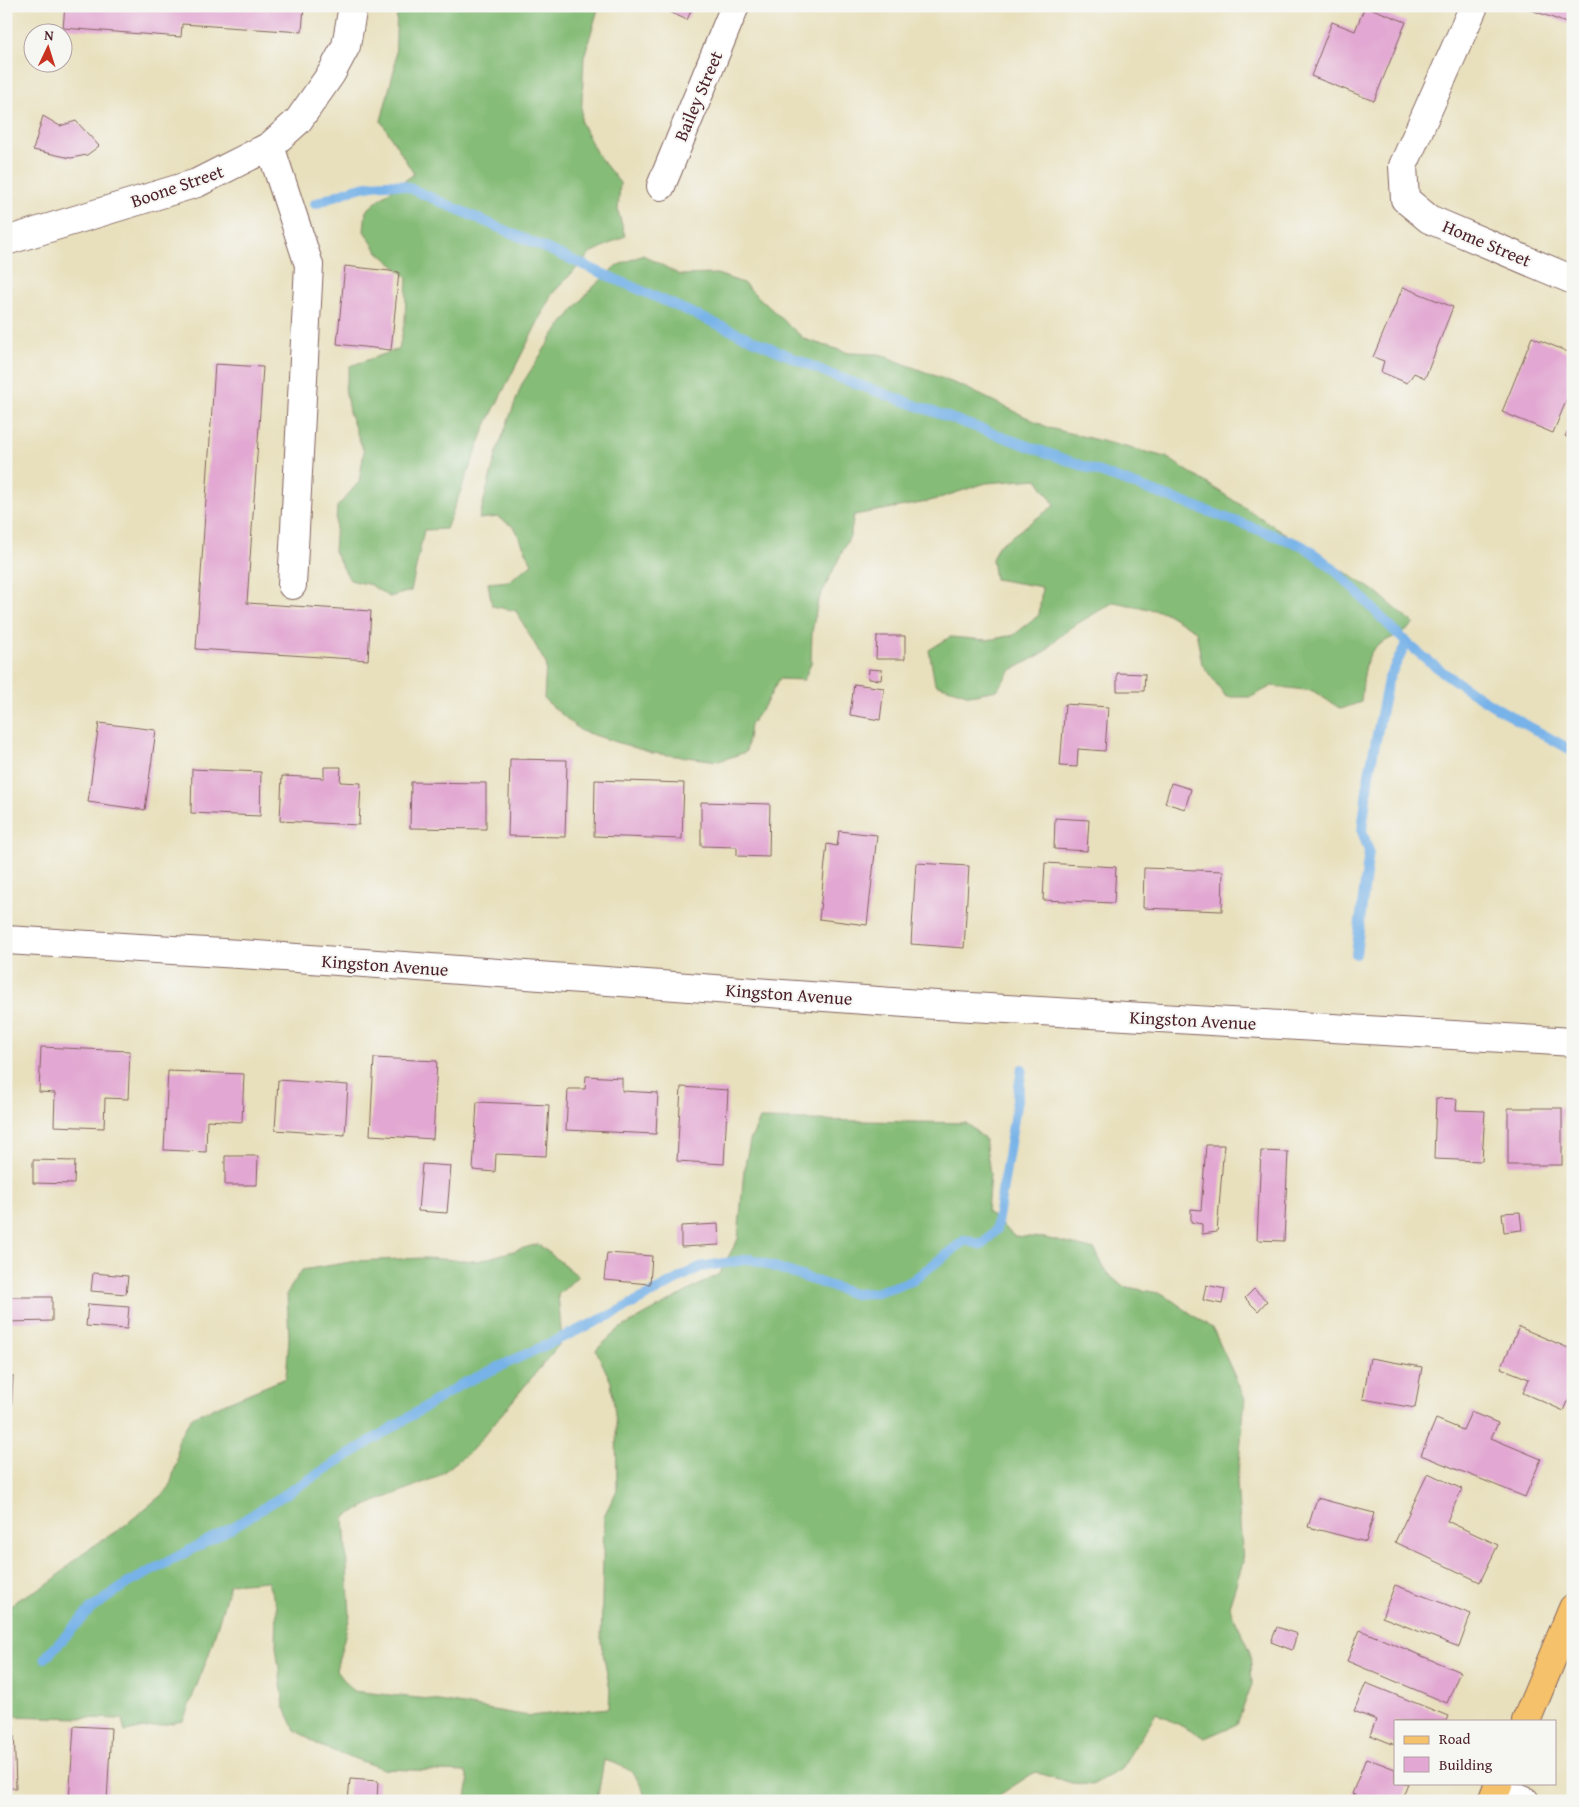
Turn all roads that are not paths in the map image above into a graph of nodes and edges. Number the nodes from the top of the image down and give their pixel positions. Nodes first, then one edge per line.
1 (353, 6) edge
2 (735, 6) edge
3 (1474, 6) edge
4 (270, 146) junction
5 (661, 186) dead end
6 (6, 241) edge
7 (1573, 280) edge
8 (292, 585) dead end
9 (6, 940) edge
10 (1573, 1042) edge
11 (1573, 1608) edge
12 (1526, 1720) edge
13 (1496, 1791) edge
14 (1525, 1801) edge

1 - 4 street, Boone Street
2 - 5 street, Bailey Street
3 - 7 street, Home Street
4 - 6 street, Boone Street
4 - 8 street
9 - 10 street, Kingston Avenue
11 - 12 main road
13 - 14 street

